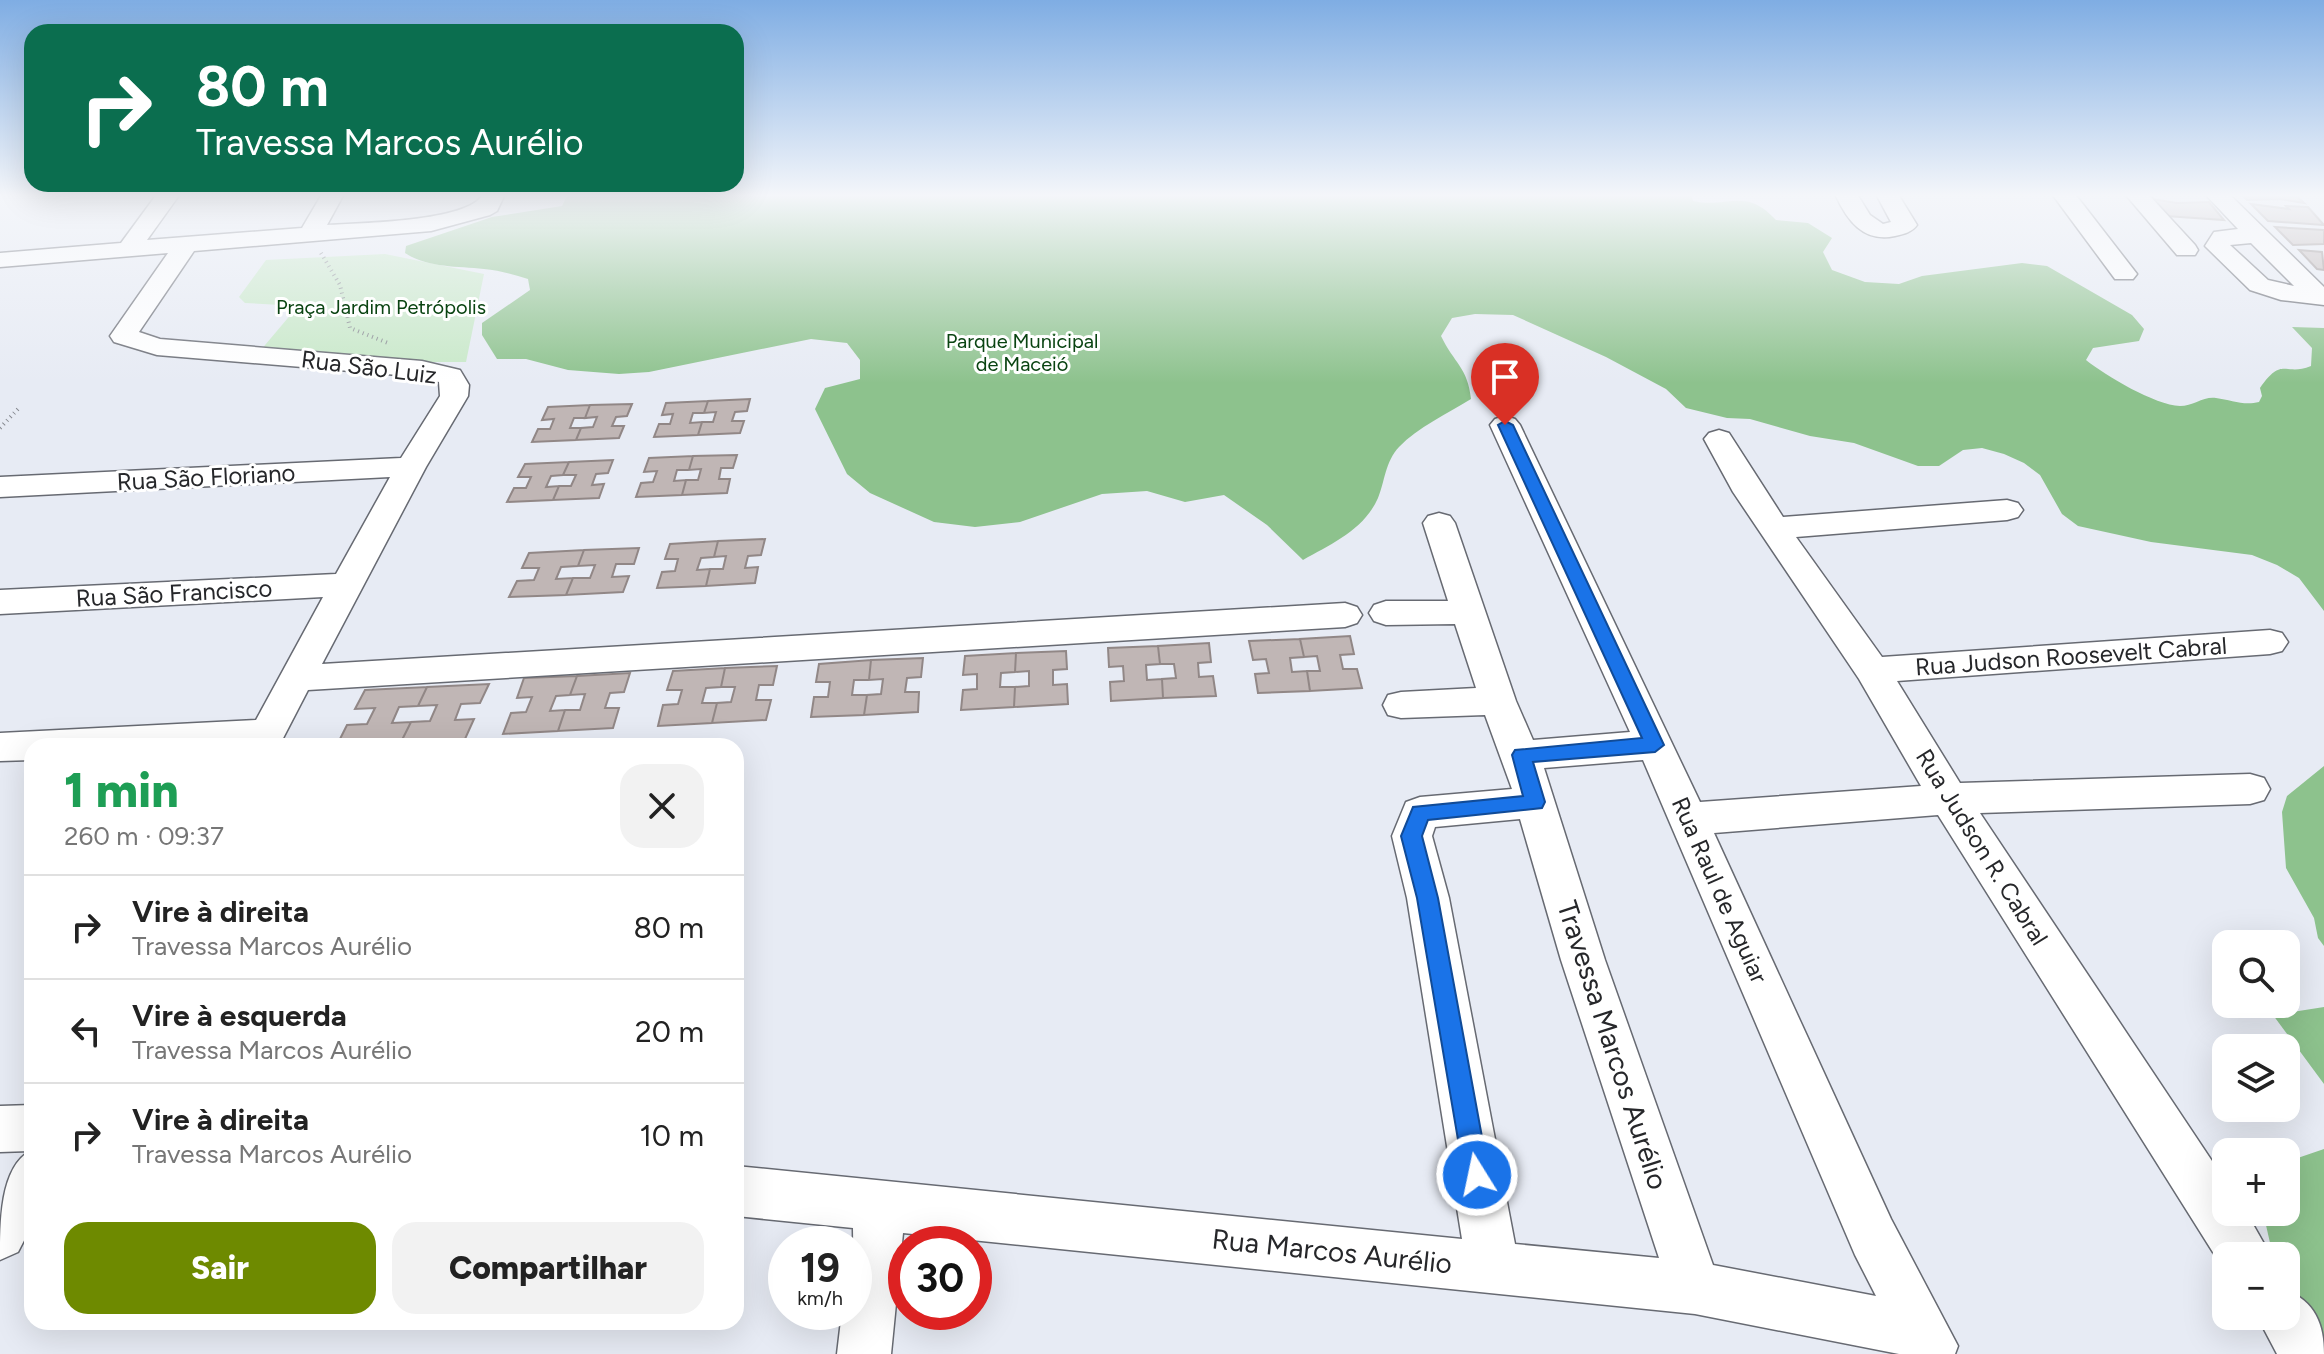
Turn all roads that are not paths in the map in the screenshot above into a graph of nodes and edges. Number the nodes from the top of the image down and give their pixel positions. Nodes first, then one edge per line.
1 (38, 257) edge
2 (178, 257) edge
3 (2111, 257) edge
4 (2229, 257) edge
5 (2281, 257) edge
6 (0, 261) edge
7 (2124, 274) dead end
8 (2321, 296) edge
9 (1505, 425) dead end
10 (1719, 439) dead end
11 (411, 467) junction
12 (0, 487) edge
13 (2007, 510) dead end
14 (1439, 523) dead end
15 (1775, 528) junction
16 (348, 585) junction
17 (0, 602) edge
18 (1469, 612) junction
19 (1386, 613) dead end
20 (1345, 615) dead end
21 (2270, 642) dead end
22 (1872, 670) junction
23 (297, 678) junction
24 (1498, 701) junction
25 (1401, 705) dead end
26 (264, 738) edge
27 (1655, 745) junction
28 (24, 746) edge
29 (0, 747) edge
30 (1521, 755) junction
31 (2250, 789) dead end
32 (1949, 799) junction
33 (1535, 802) junction
34 (1688, 819) junction
35 (24, 1128) edge
36 (0, 1129) edge
37 (24, 1190) edge
38 (744, 1192) edge
39 (881, 1205) junction
40 (0, 1234) edge
41 (2236, 1242) edge
42 (1493, 1267) junction
43 (1695, 1288) junction
44 (2293, 1330) edge
45 (1930, 1343) edge
46 (864, 1354) edge
47 (2309, 1354) edge

1 - 6 street
2 - 11 street, Rua São Luiz
3 - 7 street
4 - 8 street
5 - 8 street
9 - 27 street, Rua Raul de Aguiar
10 - 15 street, Rua Judson R. Cabral
11 - 12 street, Rua São Floriano
11 - 16 street, Rua São Luiz
13 - 15 street
14 - 18 street, Travessa Marcos Aurélio
15 - 22 street, Rua Judson R. Cabral
16 - 17 street, Rua São Francisco
16 - 23 street, Rua São Luiz
18 - 19 street
18 - 24 street, Travessa Marcos Aurélio
20 - 23 street
21 - 22 street, Rua Judson Roosevelt Cabral
22 - 32 street, Rua Judson R. Cabral
23 - 26 street, Rua São Luiz
24 - 25 street
24 - 30 street, Travessa Marcos Aurélio
27 - 30 street
27 - 34 street, Rua Raul de Aguiar
28 - 29 street
30 - 33 street, Travessa Marcos Aurélio
31 - 32 street
32 - 34 street
32 - 41 street, Rua Judson R. Cabral
33 - 42 street
33 - 43 street, Travessa Marcos Aurélio
34 - 45 street, Rua Raul de Aguiar
35 - 36 street
37 - 40 street
38 - 39 street, Rua Marcos Aurélio
39 - 42 street, Rua Marcos Aurélio
39 - 46 street
42 - 43 street, Rua Marcos Aurélio
43 - 45 street, Rua Marcos Aurélio
44 - 47 street

